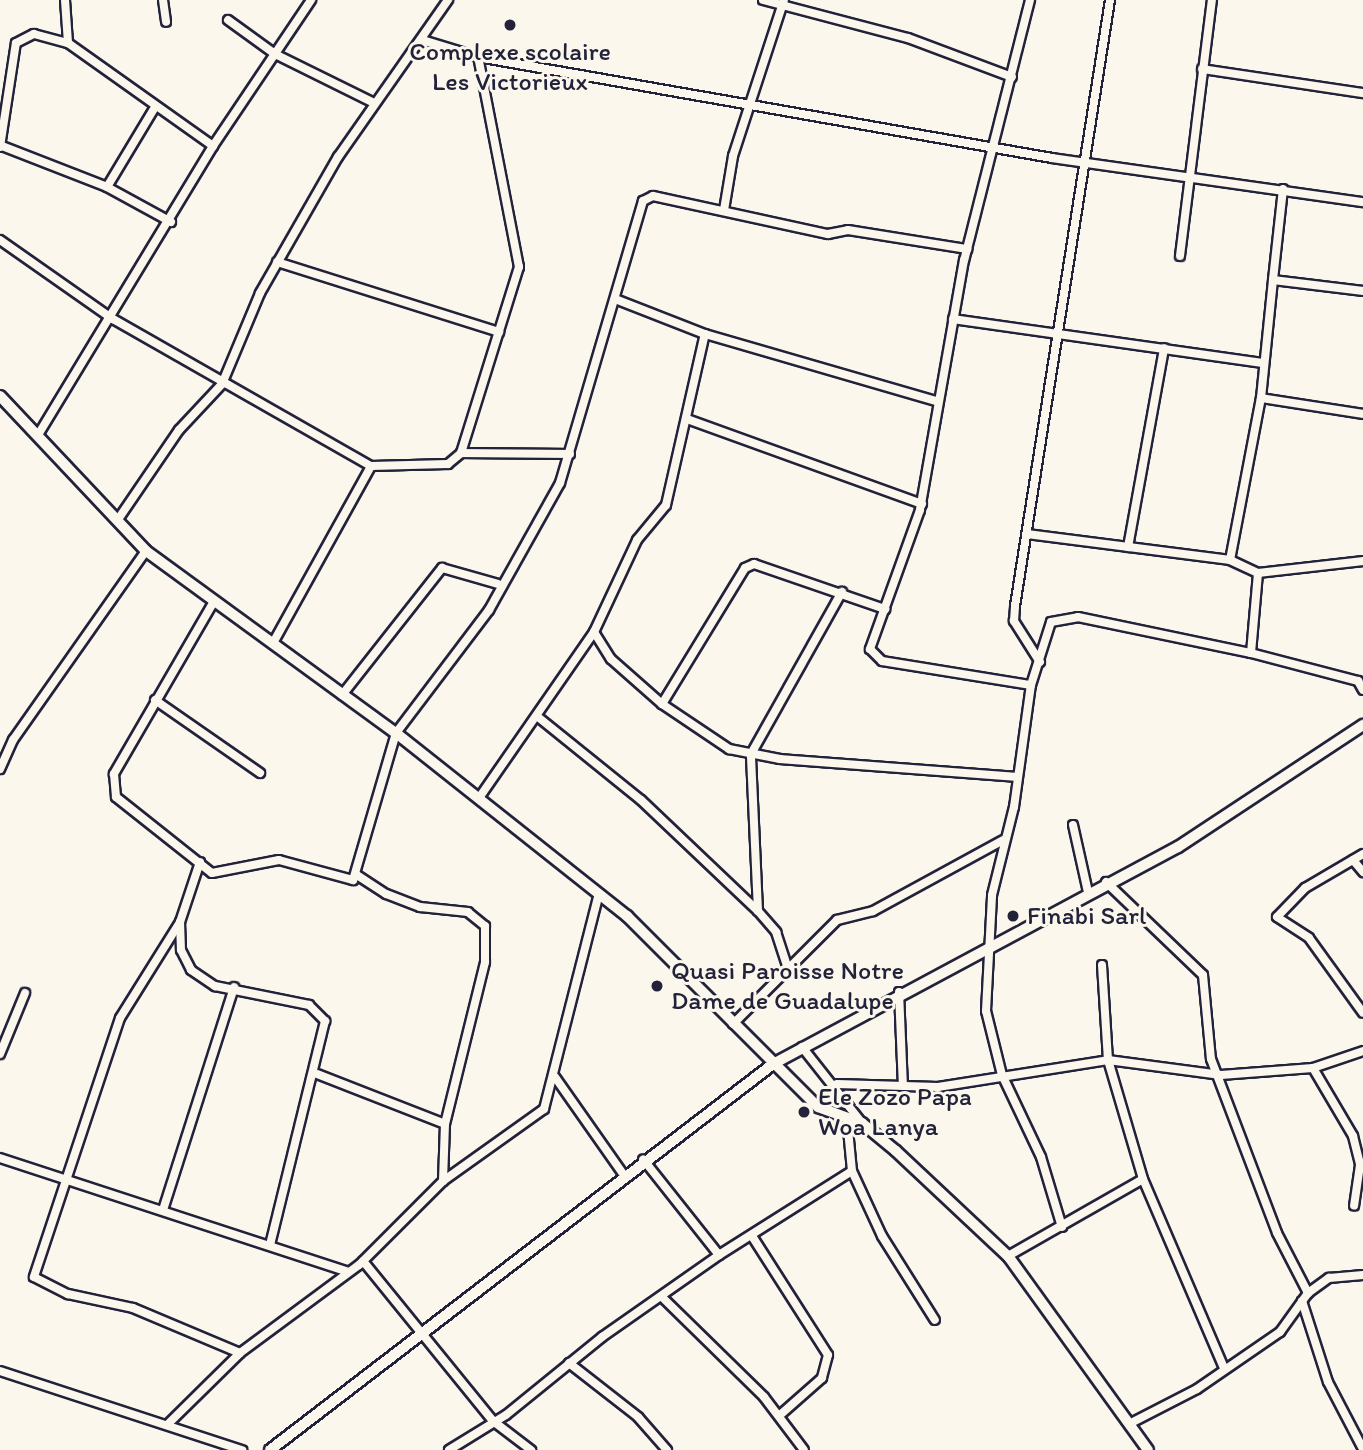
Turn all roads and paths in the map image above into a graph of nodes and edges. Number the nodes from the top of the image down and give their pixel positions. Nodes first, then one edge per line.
1 (65, 0) edge
2 (163, 0) edge
3 (311, 0) edge
4 (448, 0) edge
5 (764, 0) edge
6 (1030, 0) edge
7 (1110, 0) edge
8 (1212, 0) edge
9 (782, 4) edge
10 (228, 20) dead end
11 (166, 22) dead end
12 (422, 40) junction
13 (68, 43) junction
14 (275, 54) junction
15 (478, 57) junction
16 (1202, 69) junction
17 (1012, 77) junction
18 (1363, 93) edge
19 (755, 101) junction
20 (372, 102) junction
21 (155, 107) junction
22 (213, 146) junction
23 (1, 147) edge
24 (992, 147) junction
25 (1086, 163) junction
26 (1191, 177) junction
27 (107, 187) junction
28 (1283, 189) junction
29 (1363, 202) edge
30 (724, 210) junction
31 (171, 222) junction
32 (0, 240) edge
33 (967, 249) junction
34 (1180, 256) dead end
35 (276, 262) junction
36 (1273, 280) junction
37 (1363, 291) edge
38 (615, 299) junction
39 (113, 319) junction
40 (953, 319) junction
41 (499, 332) junction
42 (1056, 332) junction
43 (705, 334) junction
44 (1164, 348) junction
45 (1265, 363) junction
46 (222, 384) junction
47 (0, 397) edge
48 (1261, 398) junction
49 (935, 401) junction
50 (1363, 414) edge
51 (687, 419) junction
52 (38, 435) junction
53 (461, 453) junction
54 (570, 454) junction
55 (372, 466) junction
56 (922, 505) junction
57 (119, 518) junction
58 (1027, 534) junction
59 (1128, 547) junction
60 (146, 551) junction
61 (1230, 559) junction
62 (1363, 561) edge
63 (1258, 573) junction
64 (498, 584) junction
65 (842, 592) junction
66 (213, 603) junction
67 (885, 609) junction
68 (594, 632) junction
69 (273, 643) junction
70 (1251, 653) junction
71 (1040, 662) junction
72 (1031, 685) junction
73 (1363, 690) edge
74 (342, 695) junction
75 (155, 701) junction
76 (662, 704) junction
77 (538, 717) junction
78 (1363, 725) edge
79 (396, 733) junction
80 (751, 754) junction
81 (0, 769) edge
82 (260, 773) dead end
83 (1017, 777) junction
84 (480, 799) junction
85 (1073, 825) dead end
86 (1003, 840) junction
87 (1363, 854) edge
88 (1353, 860) junction
89 (200, 862) junction
90 (1363, 872) edge
91 (357, 875) junction
92 (1106, 882) junction
93 (1088, 892) junction
94 (599, 894) junction
95 (758, 911) junction
96 (180, 922) junction
97 (987, 948) junction
98 (1102, 965) dead end
99 (788, 968) junction
100 (234, 987) junction
101 (900, 992) junction
102 (25, 993) dead end
103 (1363, 1013) edge
104 (733, 1024) junction
105 (802, 1047) junction
106 (1363, 1051) edge
107 (0, 1054) edge
108 (1108, 1060) junction
109 (773, 1064) junction
110 (1313, 1068) junction
111 (317, 1074) junction
112 (1002, 1074) junction
113 (1221, 1075) junction
114 (555, 1077) junction
115 (837, 1084) junction
116 (903, 1086) junction
117 (847, 1119) junction
118 (445, 1124) junction
119 (862, 1124) junction
120 (0, 1158) edge
121 (643, 1159) junction
122 (852, 1171) junction
123 (624, 1175) junction
124 (1143, 1179) junction
125 (443, 1181) junction
126 (71, 1182) junction
127 (1354, 1206) dead end
128 (163, 1210) junction
129 (1062, 1227) junction
130 (752, 1236) junction
131 (271, 1245) junction
132 (719, 1255) junction
133 (1008, 1256) junction
134 (363, 1261) junction
135 (346, 1271) junction
136 (1363, 1275) edge
137 (1305, 1297) junction
138 (663, 1298) junction
139 (935, 1320) dead end
140 (421, 1335) junction
141 (240, 1353) junction
142 (569, 1363) junction
143 (1224, 1368) junction
144 (0, 1371) edge
145 (780, 1415) junction
146 (493, 1421) junction
147 (168, 1424) junction
148 (1129, 1424) junction
149 (278, 1448) edge
150 (1363, 1449) edge
151 (242, 1450) edge
152 (449, 1450) edge
153 (531, 1450) edge
154 (667, 1450) edge
155 (804, 1450) edge
156 (1148, 1450) edge

1 - 13 street
2 - 11 street
3 - 14 street
4 - 12 street
5 - 9 street
6 - 17 street
7 - 25 street
8 - 16 street
9 - 17 street
9 - 19 street
10 - 14 street
12 - 15 street
12 - 20 street
13 - 21 street
13 - 23 street
14 - 20 street
14 - 22 street
15 - 19 street
15 - 41 street
16 - 18 street
16 - 26 street
17 - 24 street
19 - 24 street
19 - 30 street
20 - 35 street
21 - 22 street
21 - 27 street
22 - 31 street
23 - 27 street
24 - 25 street
24 - 33 street
25 - 26 street
25 - 42 street
26 - 28 street
26 - 34 street
27 - 31 street
28 - 29 street
28 - 36 street
30 - 33 street
30 - 38 street
31 - 39 street
32 - 39 street
33 - 40 street
35 - 41 street
35 - 46 street
36 - 37 street
36 - 45 street
38 - 43 street
38 - 54 street
39 - 46 street
39 - 52 street
40 - 42 street
40 - 49 street
41 - 53 street
42 - 44 street
42 - 58 street
43 - 49 street
43 - 51 street
44 - 45 street
44 - 59 street
45 - 48 street
46 - 55 street
46 - 57 street
47 - 52 street
48 - 50 street
48 - 61 street
49 - 56 street
51 - 56 street
51 - 68 street
52 - 57 street
53 - 54 street
53 - 55 street
54 - 64 street
55 - 69 street
56 - 67 street
57 - 60 street
58 - 59 street
58 - 71 street
59 - 61 street
60 - 66 street
60 - 81 street
61 - 63 street
62 - 63 street
63 - 70 street
64 - 74 street
64 - 79 street
65 - 67 street
65 - 76 street
65 - 80 street
66 - 69 street
66 - 75 street
67 - 72 street
68 - 76 street
68 - 77 street
69 - 74 street
70 - 71 street
70 - 73 street
71 - 72 street
72 - 83 street
74 - 79 street
75 - 82 street
75 - 89 street
76 - 80 street
77 - 84 street
77 - 95 street
78 - 92 street
79 - 84 street
79 - 91 street
80 - 83 street
80 - 95 street
83 - 86 street
84 - 94 street
85 - 93 street
86 - 97 street
86 - 99 street
87 - 88 street
88 - 90 street
88 - 103 street
89 - 91 street
89 - 96 street
91 - 118 street
92 - 93 street
92 - 113 street
93 - 97 street
94 - 104 street
94 - 114 street
95 - 99 street
96 - 100 street
96 - 126 street
97 - 101 street
97 - 112 street
98 - 108 street
99 - 104 street
100 - 111 street
100 - 128 street
101 - 105 street
101 - 116 street
102 - 107 street
104 - 109 street
105 - 109 street
105 - 115 street
106 - 110 street
108 - 112 street
108 - 113 street
108 - 124 street
109 - 117 street
109 - 121 street
110 - 113 street
110 - 127 street
111 - 118 street
111 - 131 street
112 - 116 street
112 - 129 street
113 - 137 street
114 - 123 street
114 - 125 street
115 - 116 street
115 - 119 street
117 - 119 street
117 - 122 street
118 - 125 street
119 - 133 street
120 - 126 street
121 - 123 street
121 - 132 street
122 - 130 street
122 - 139 street
123 - 140 street
124 - 129 street
124 - 143 street
125 - 134 street
126 - 128 street
126 - 141 street
128 - 131 street
129 - 133 street
130 - 132 street
130 - 145 street
131 - 135 street
132 - 138 street
133 - 148 street
134 - 135 street
134 - 140 street
135 - 141 street
136 - 137 street
137 - 143 street
137 - 150 street
138 - 142 street
138 - 145 street
140 - 146 street
140 - 149 street
141 - 147 street
142 - 146 street
142 - 154 street
143 - 148 street
144 - 147 street
145 - 155 street
146 - 152 street
146 - 153 street
147 - 151 street
148 - 156 street

